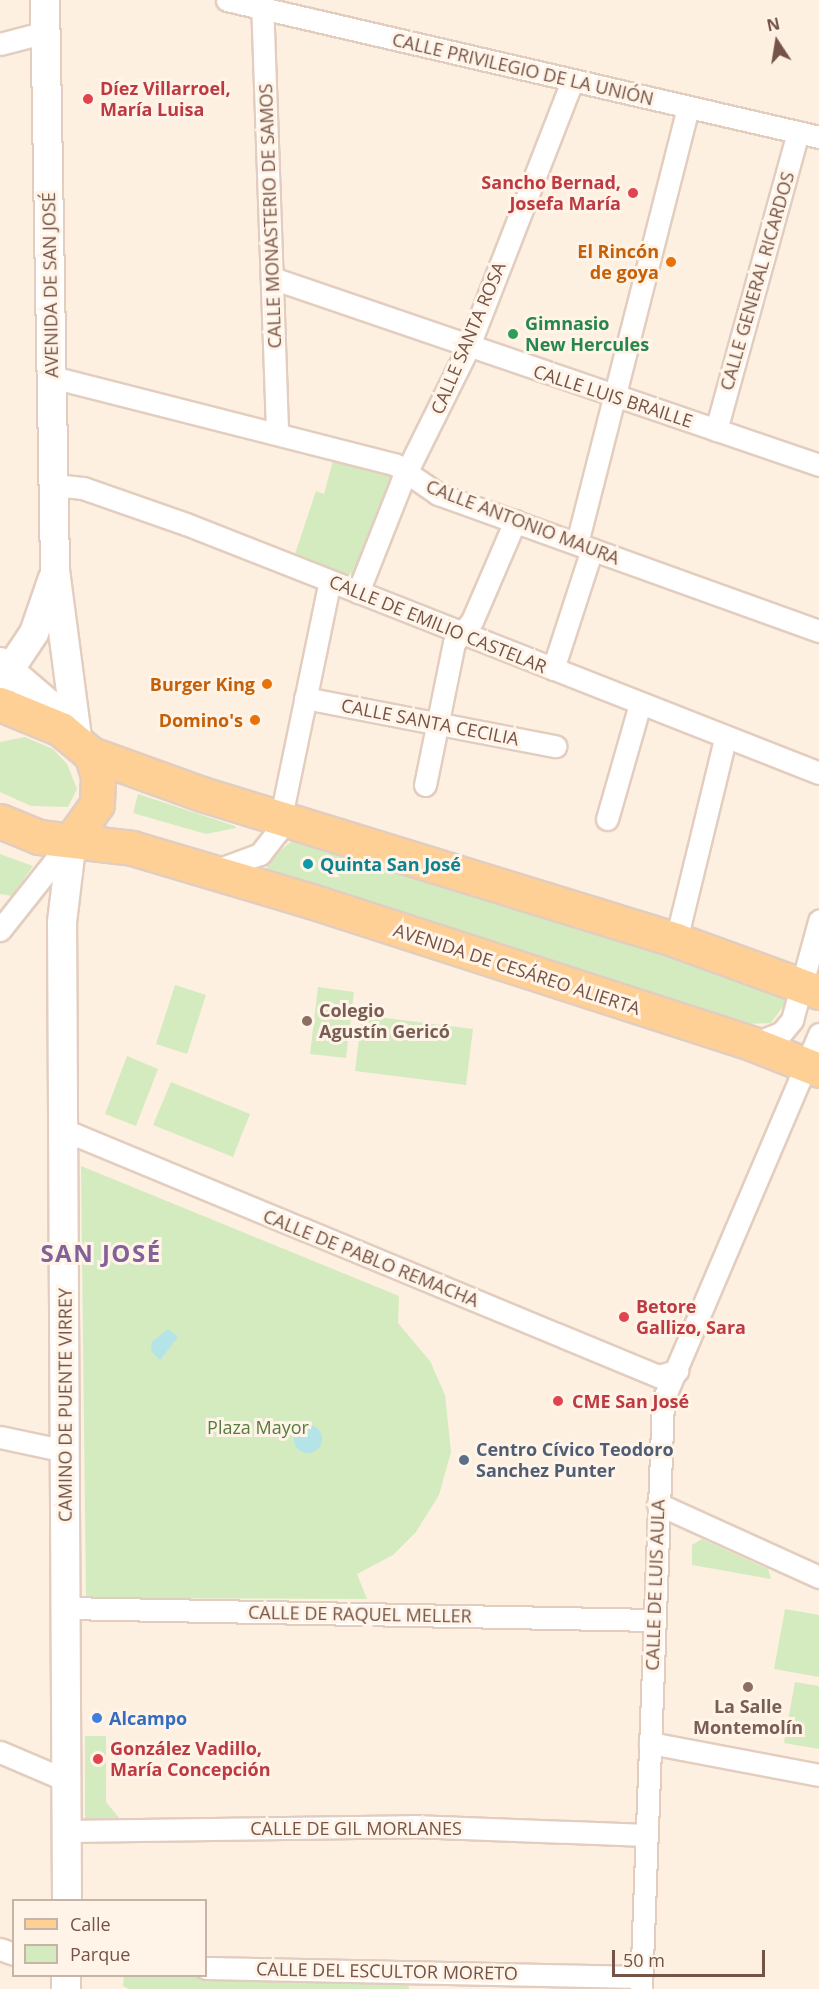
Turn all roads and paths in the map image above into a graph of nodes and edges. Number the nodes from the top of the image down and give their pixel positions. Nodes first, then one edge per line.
1 (45, 0) edge
2 (227, 0) edge
3 (263, 4) edge
4 (46, 32) junction
5 (0, 44) edge
6 (572, 81) junction
7 (688, 108) junction
8 (798, 132) junction
9 (819, 137) edge
10 (272, 278) junction
11 (468, 348) junction
12 (52, 377) junction
13 (615, 397) junction
14 (716, 430) junction
15 (277, 432) junction
16 (819, 465) edge
17 (408, 471) junction
18 (54, 485) junction
19 (515, 521) junction
20 (584, 546) junction
21 (55, 570) junction
22 (330, 581) junction
23 (358, 592) junction
24 (819, 631) edge
25 (457, 633) junction
26 (553, 669) junction
27 (3, 672) edge
28 (305, 698) junction
29 (640, 704) junction
30 (0, 705) edge
31 (438, 723) junction
32 (725, 739) junction
33 (84, 746) junction
34 (555, 746) dead end
35 (819, 773) edge
36 (426, 785) dead end
37 (282, 818) junction
38 (607, 819) dead end
39 (0, 821) edge
40 (72, 839) junction
41 (214, 872) junction
42 (819, 921) edge
43 (0, 930) edge
44 (676, 939) junction
45 (812, 989) edge
46 (819, 1034) edge
47 (753, 1044) junction
48 (811, 1067) edge
49 (64, 1130) junction
50 (677, 1371) junction
51 (0, 1437) edge
52 (66, 1451) junction
53 (658, 1504) junction
54 (819, 1577) edge
55 (66, 1608) junction
56 (653, 1620) junction
57 (650, 1743) junction
58 (0, 1752) edge
59 (819, 1775) edge
60 (66, 1780) junction
61 (66, 1831) junction
62 (646, 1835) junction
63 (67, 1899) edge
64 (207, 1968) edge
65 (414, 1981) edge
66 (641, 1983) edge

1 - 4 main road, AVENIDA DE SAN JOSÉ
2 - 3 street, CALLE PRIVILEGIO DE LA UNIÓN
3 - 6 street, CALLE PRIVILEGIO DE LA UNIÓN
3 - 10 street, CALLE MONASTERIO DE SAMOS
4 - 5 street
4 - 12 main road, AVENIDA DE SAN JOSÉ
6 - 7 street, CALLE PRIVILEGIO DE LA UNIÓN
6 - 11 street, CALLE SANTA ROSA
7 - 8 street, CALLE PRIVILEGIO DE LA UNIÓN
7 - 13 street
8 - 9 street, CALLE PRIVILEGIO DE LA UNIÓN
8 - 14 street, CALLE GENERAL RICARDOS
10 - 11 street, CALLE LUIS BRAILLE
10 - 15 street, CALLE MONASTERIO DE SAMOS
11 - 13 street, CALLE LUIS BRAILLE
11 - 17 street, CALLE SANTA ROSA
12 - 15 street, CALLE ANTONIO MAURA
12 - 18 main road, AVENIDA DE SAN JOSÉ
13 - 14 street, CALLE LUIS BRAILLE
13 - 20 street
14 - 16 street, CALLE LUIS BRAILLE
15 - 17 street, CALLE ANTONIO MAURA
17 - 19 street, CALLE ANTONIO MAURA
17 - 23 street, CALLE SANTA ROSA
18 - 21 main road, AVENIDA DE SAN JOSÉ
18 - 22 street, CALLE DE EMILIO CASTELAR
19 - 20 street, CALLE ANTONIO MAURA
19 - 25 street
20 - 24 street, CALLE ANTONIO MAURA
20 - 26 street
21 - 27 main road, AVENIDA DE SAN JOSÉ
21 - 33 main road, AVENIDA DE SAN JOSÉ
22 - 23 street, CALLE DE EMILIO CASTELAR
22 - 28 street
23 - 25 street, CALLE DE EMILIO CASTELAR
25 - 26 street, CALLE DE EMILIO CASTELAR
25 - 31 street
26 - 29 street, CALLE DE EMILIO CASTELAR
27 - 33 main road
28 - 31 street, CALLE SANTA CECILIA
28 - 37 street
29 - 32 street, CALLE DE EMILIO CASTELAR
29 - 38 street
30 - 33 main road
31 - 34 street, CALLE SANTA CECILIA
31 - 36 street
32 - 35 street, CALLE DE EMILIO CASTELAR
32 - 44 street
33 - 37 main road
33 - 40 main road, AVENIDA DE SAN JOSÉ
37 - 41 street
37 - 44 main road
39 - 40 main road, AVENIDA DE CESÁREO ALIERTA
40 - 41 main road, AVENIDA DE CESÁREO ALIERTA
40 - 43 street, AVENIDA DE SAN JOSÉ
40 - 49 main road, CAMINO DE PUENTE VIRREY
41 - 47 main road, AVENIDA DE CESÁREO ALIERTA
42 - 45 street
44 - 45 main road
45 - 47 street
46 - 48 street, CALLE DE LUIS AULA
47 - 48 main road, AVENIDA DE CESÁREO ALIERTA
48 - 50 street, CALLE DE LUIS AULA
49 - 50 street, CALLE DE PABLO REMACHA
49 - 52 main road, CAMINO DE PUENTE VIRREY
50 - 53 street, CALLE DE LUIS AULA
51 - 52 street
52 - 55 main road, CAMINO DE PUENTE VIRREY
53 - 54 street
53 - 56 street, CALLE DE LUIS AULA
55 - 56 street, CALLE DE RAQUEL MELLER
55 - 60 main road, CAMINO DE PUENTE VIRREY
56 - 57 street, CALLE DE LUIS AULA
57 - 59 street
57 - 62 street, CALLE DE LUIS AULA
58 - 60 street
60 - 61 main road, CAMINO DE PUENTE VIRREY
61 - 62 street, CALLE DE GIL MORLANES
61 - 63 main road, CAMINO DE PUENTE VIRREY
62 - 66 street, CALLE DE LUIS AULA
64 - 65 street, CALLE DEL ESCULTOR MORETO
65 - 66 street, CALLE DEL ESCULTOR MORETO

